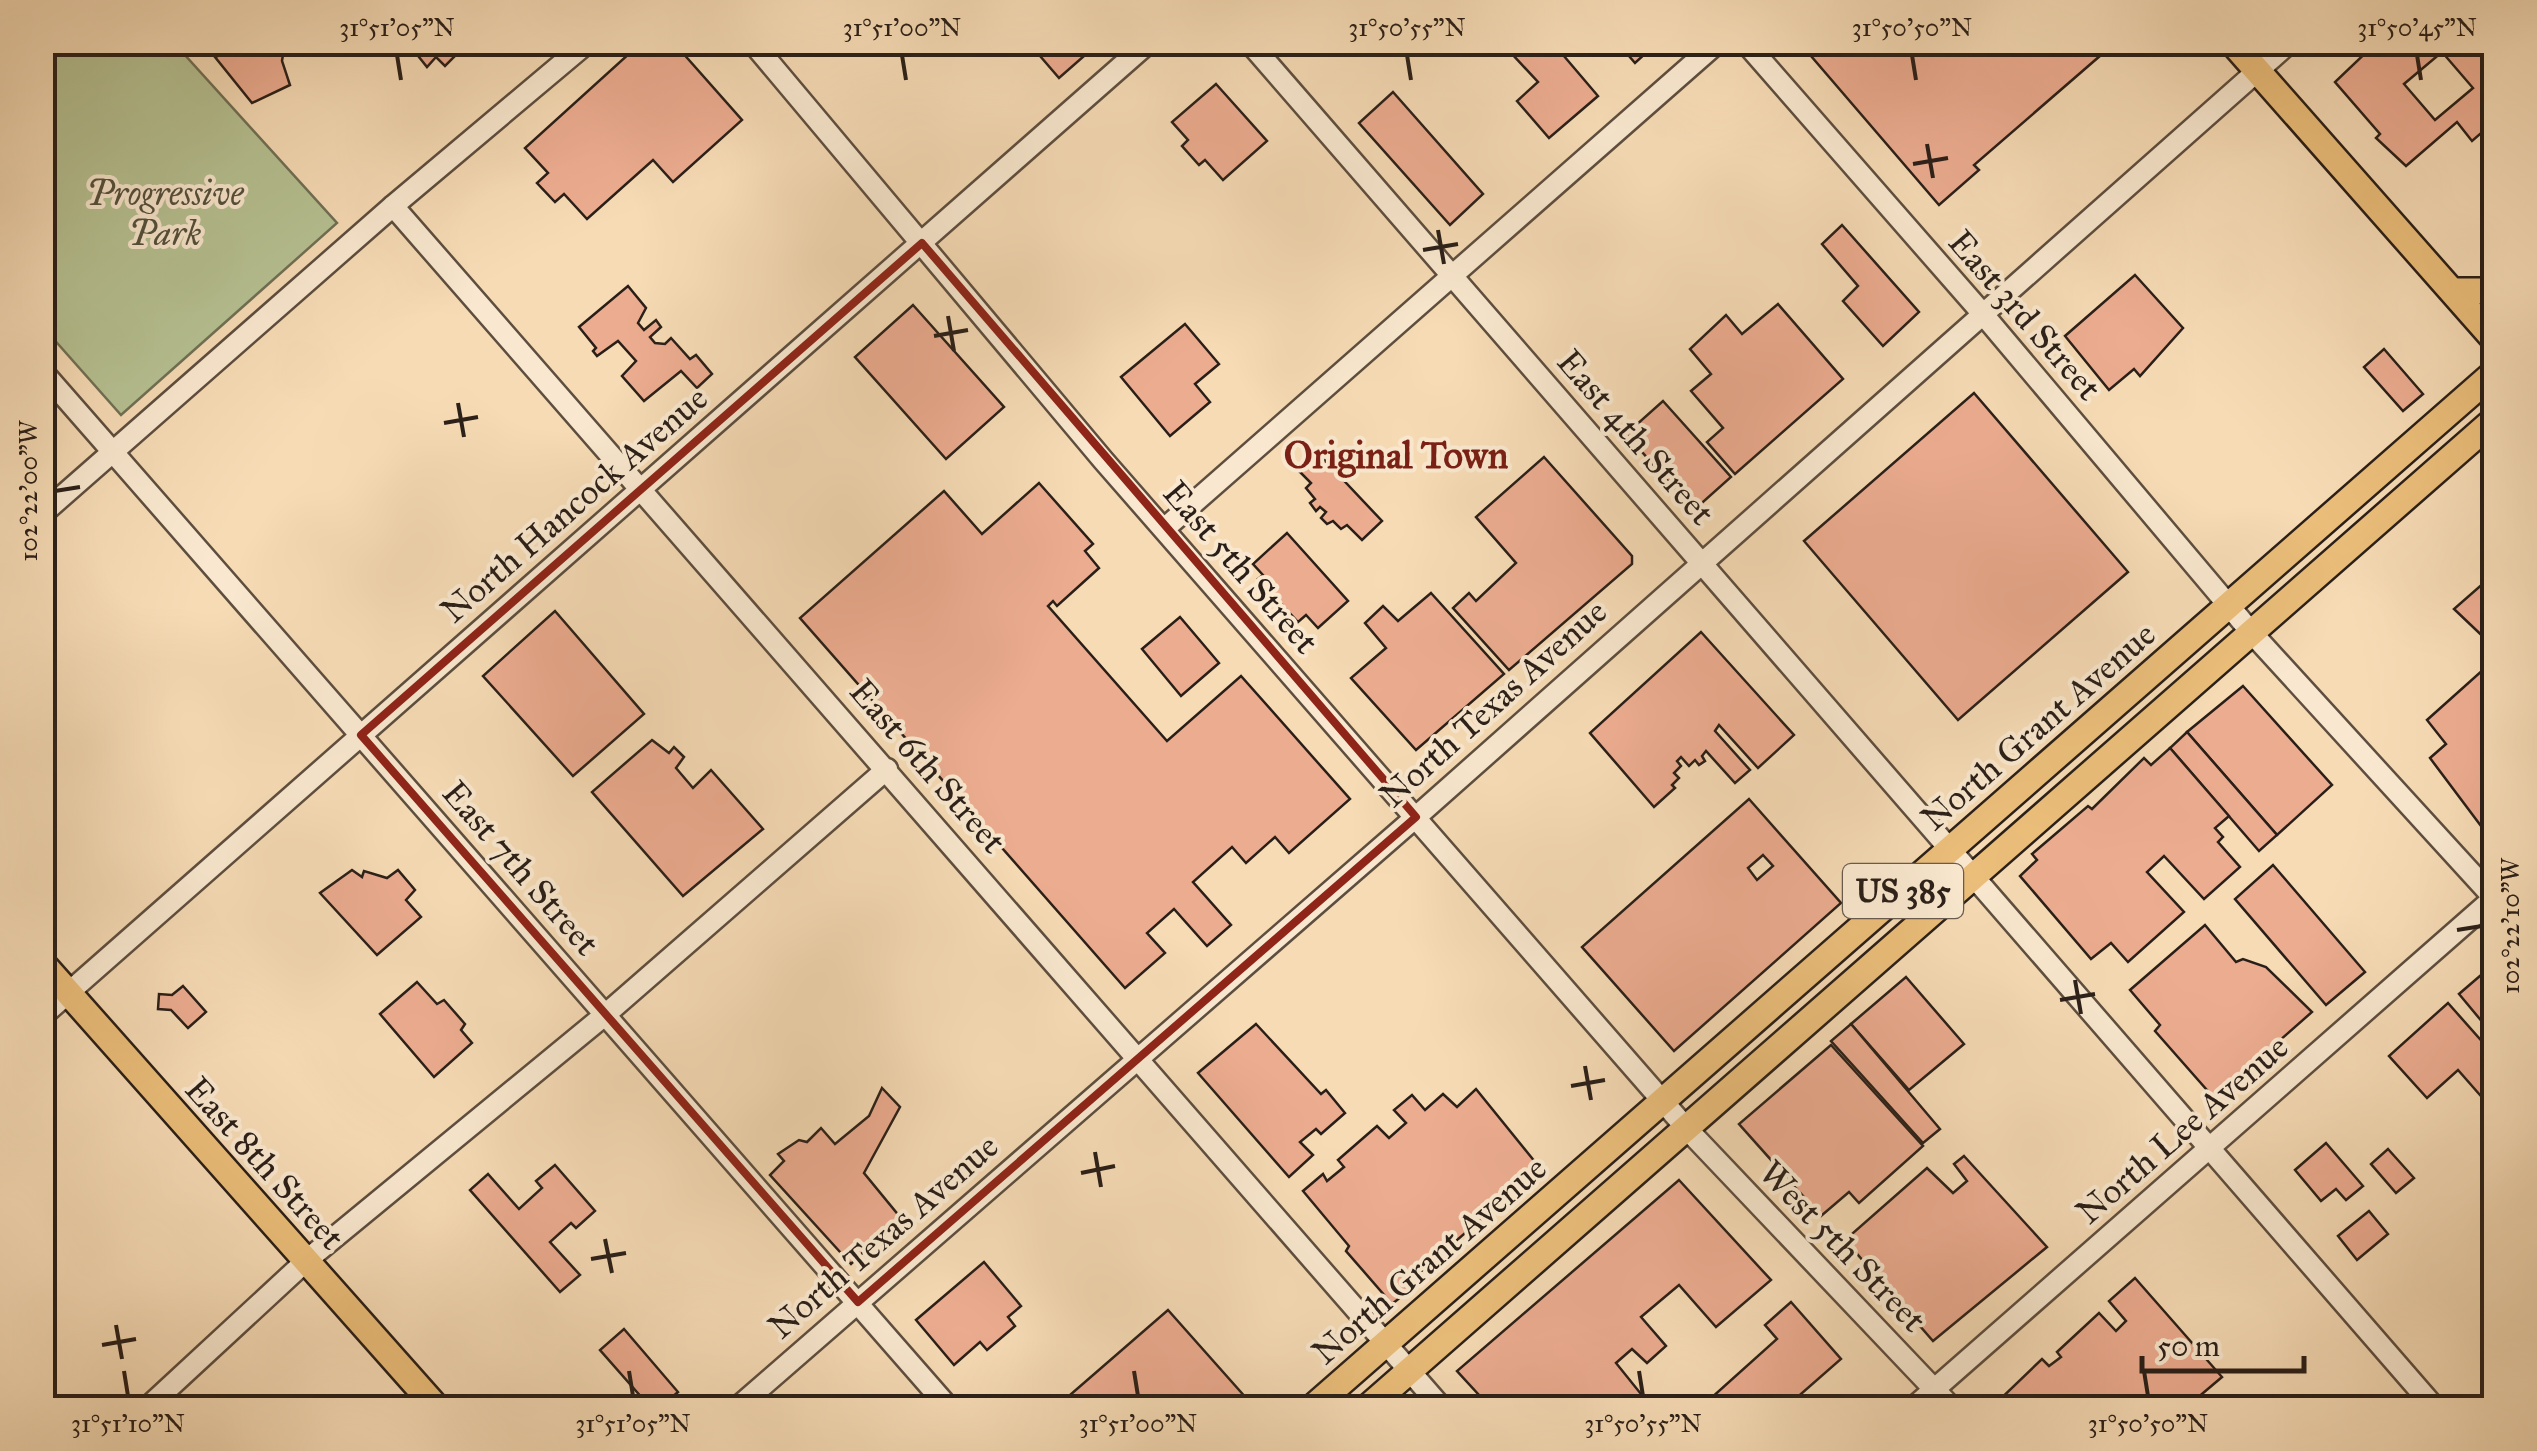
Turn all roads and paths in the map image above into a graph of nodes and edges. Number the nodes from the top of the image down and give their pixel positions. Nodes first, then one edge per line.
1 (588, 42) edge
2 (752, 42) edge
3 (1149, 42) edge
4 (1249, 42) edge
5 (1718, 42) edge
6 (1746, 42) edge
7 (2232, 42) edge
8 (2290, 42) edge
9 (2258, 71) junction
10 (393, 206) junction
11 (922, 243) junction
12 (1452, 276) junction
13 (2454, 291) junction
14 (2494, 292) edge
15 (1982, 313) junction
16 (2494, 339) edge
17 (42, 371) edge
18 (2494, 374) edge
19 (2494, 420) edge
20 (113, 452) junction
21 (641, 489) junction
22 (42, 514) edge
23 (1164, 529) junction
24 (1701, 561) junction
25 (2228, 605) junction
26 (2250, 632) junction
27 (361, 734) junction
28 (886, 769) junction
29 (1416, 817) junction
30 (1950, 850) junction
31 (1972, 876) junction
32 (2494, 898) edge
33 (42, 963) edge
34 (69, 993) junction
35 (606, 1014) junction
36 (42, 1016) edge
37 (1138, 1056) junction
38 (1663, 1101) junction
39 (1686, 1129) junction
40 (2208, 1150) junction
41 (307, 1260) junction
42 (858, 1302) junction
43 (1386, 1344) junction
44 (1410, 1373) junction
45 (1935, 1389) junction
46 (147, 1408) edge
47 (437, 1408) edge
48 (737, 1408) edge
49 (949, 1408) edge
50 (1312, 1408) edge
51 (1368, 1408) edge
52 (1442, 1408) edge
53 (1913, 1408) edge
54 (1952, 1408) edge
55 (2435, 1408) edge

1 - 10 street
2 - 11 street, East 5th Street
3 - 11 street, North Hancock Avenue
4 - 12 street, East 4th Street
5 - 12 street
6 - 15 street, East 3rd Street
7 - 9 main road
8 - 9 street, North Texas Avenue
9 - 13 main road
9 - 15 street, North Texas Avenue
10 - 20 street
10 - 21 street, East 6th Street
11 - 21 street, North Hancock Avenue
11 - 23 street, East 5th Street
12 - 23 street
12 - 24 street, East 4th Street
13 - 14 main road
13 - 16 main road
15 - 24 street, North Texas Avenue
15 - 25 street, East 3rd Street
17 - 20 street, East 7th Street
18 - 25 main road, North Grant Avenue / US 385
19 - 26 main road, North Grant Avenue / US 385
20 - 22 street
20 - 27 street, East 7th Street
21 - 27 street, North Hancock Avenue
21 - 28 street, East 6th Street
23 - 29 street, East 5th Street
24 - 29 street, North Texas Avenue
24 - 30 street, East 4th Street
25 - 26 street, East 3rd Street
25 - 30 main road, North Grant Avenue / US 385
26 - 31 main road, North Grant Avenue / US 385
26 - 32 street, East 3rd Street
27 - 34 street, North Hancock Avenue
27 - 35 street, East 7th Street
28 - 35 street
28 - 37 street, East 6th Street
29 - 37 street, North Texas Avenue
29 - 38 street, East 5th Street
30 - 31 street, East 4th Street
30 - 38 main road, North Grant Avenue / US 385
31 - 39 main road, North Grant Avenue / US 385
31 - 40 street, East 4th Street
32 - 40 street, North Lee Avenue
33 - 34 main road, East 8th Street
34 - 36 street, North Hancock Avenue
34 - 41 main road, East 8th Street
35 - 41 street
35 - 42 street, East 7th Street
37 - 42 street, North Texas Avenue
37 - 43 street, East 6th Street
38 - 39 street, East 5th Street
38 - 43 main road, North Grant Avenue / US 385
39 - 44 main road, North Grant Avenue / US 385
39 - 45 street, West 5th Street
40 - 45 street, North Lee Avenue
40 - 55 street, East 4th Street
41 - 46 street
41 - 47 main road, East 8th Street
42 - 48 street, North Texas Avenue
42 - 49 street, East 7th Street
43 - 44 street, East 6th Street
43 - 50 main road, North Grant Avenue / US 385
44 - 51 main road, North Grant Avenue / US 385
44 - 52 street, East 6th Street
45 - 53 street, North Lee Avenue
45 - 54 street, West 5th Street

